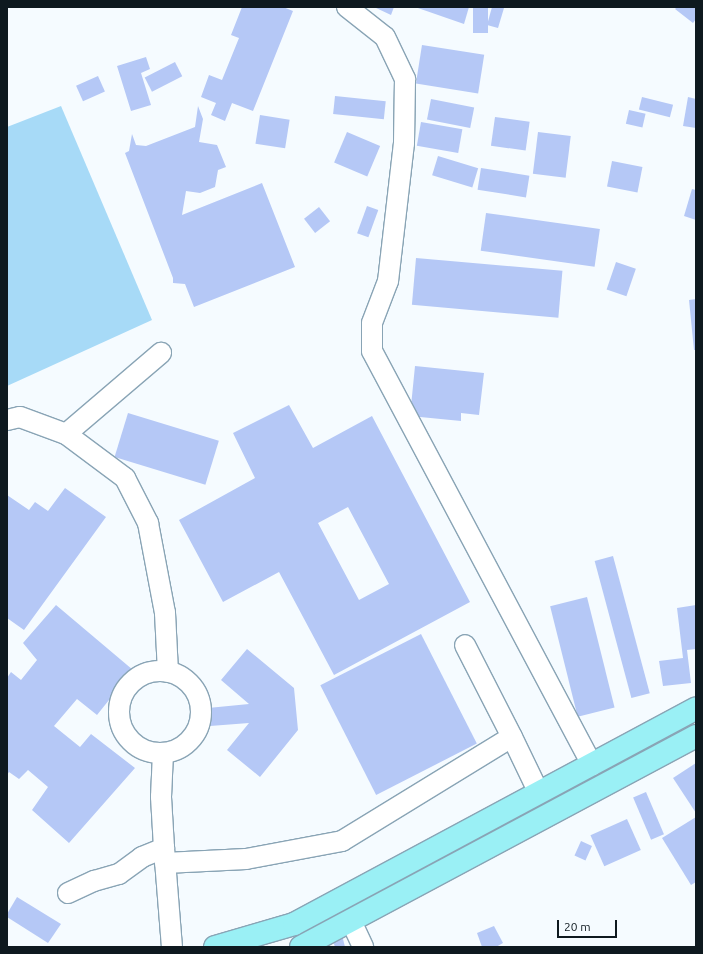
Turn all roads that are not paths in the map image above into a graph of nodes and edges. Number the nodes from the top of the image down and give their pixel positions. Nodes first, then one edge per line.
1 (347, 7) edge
2 (161, 353) dead end
3 (7, 420) edge
4 (66, 434) junction
5 (465, 644) dead end
6 (168, 672) junction
7 (696, 708) edge
8 (696, 736) edge
9 (512, 737) junction
10 (163, 753) junction
11 (592, 764) junction
12 (539, 793) junction
13 (427, 853) junction
14 (164, 856) junction
15 (437, 876) junction
16 (68, 893) dead end
17 (351, 921) junction
18 (172, 947) edge
19 (215, 947) edge
20 (301, 947) edge
21 (363, 947) edge

1 - 11 street
2 - 4 street
3 - 4 street
4 - 6 street
5 - 9 street
6 - 10 street
6 - 10 street
7 - 11 main road
8 - 15 main road
9 - 12 street
9 - 14 street
10 - 14 street
11 - 12 main road
12 - 13 main road
13 - 15 main road
13 - 19 main road
14 - 16 street
14 - 18 street
15 - 17 main road
17 - 20 main road
17 - 21 street

